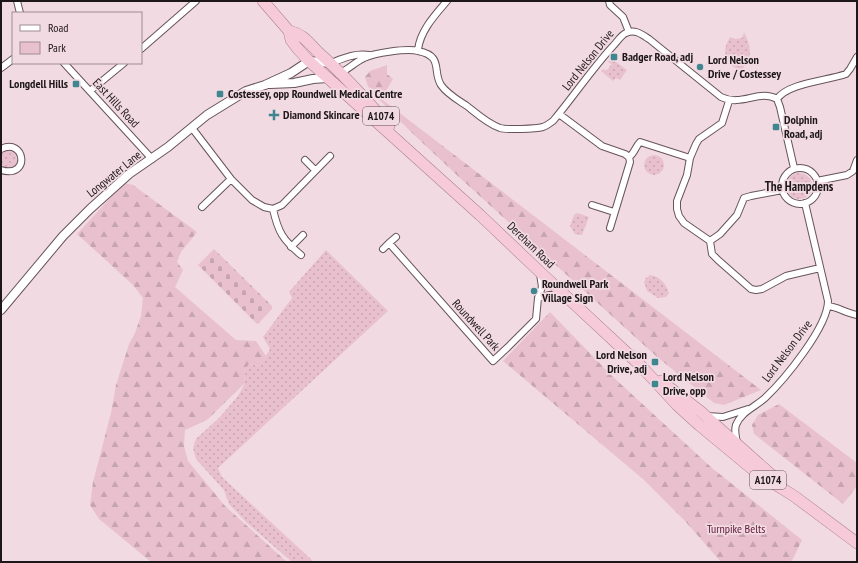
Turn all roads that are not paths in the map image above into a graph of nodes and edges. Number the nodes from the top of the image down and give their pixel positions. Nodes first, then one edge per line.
1 (17, 1) edge
2 (196, 1) edge
3 (263, 1) edge
4 (447, 1) edge
5 (609, 1) edge
6 (20, 12) edge
7 (289, 31) junction
8 (629, 32) junction
9 (142, 48) edge
10 (418, 50) junction
11 (370, 55) junction
12 (857, 56) edge
13 (12, 60) edge
14 (309, 61) junction
15 (331, 63) junction
16 (65, 64) edge
17 (123, 64) edge
18 (1, 68) edge
19 (850, 69) junction
20 (857, 72) edge
21 (341, 73) junction
22 (327, 78) junction
23 (265, 84) junction
24 (90, 91) junction
25 (777, 99) junction
26 (729, 100) junction
27 (559, 114) junction
28 (192, 128) junction
29 (1, 148) edge
30 (330, 156) dead end
31 (629, 157) junction
32 (690, 158) junction
33 (152, 159) junction
34 (305, 160) dead end
35 (857, 160) edge
36 (419, 161) junction
37 (794, 168) junction
38 (1, 170) edge
39 (315, 170) junction
40 (231, 179) junction
41 (817, 181) junction
42 (782, 190) junction
43 (805, 203) junction
44 (592, 205) dead end
45 (202, 207) dead end
46 (273, 209) junction
47 (614, 212) junction
48 (610, 228) dead end
49 (303, 235) dead end
50 (396, 237) dead end
51 (710, 241) junction
52 (389, 243) junction
53 (291, 247) junction
54 (383, 248) dead end
55 (301, 255) dead end
56 (820, 268) junction
57 (540, 272) junction
58 (565, 295) junction
59 (538, 298) junction
60 (828, 306) junction
61 (1, 310) edge
62 (857, 315) edge
63 (641, 366) junction
64 (750, 409) junction
65 (705, 416) junction
66 (737, 444) junction
67 (794, 496) junction
68 (857, 543) edge

1 - 6 street
2 - 9 street
3 - 7 highway, Dereham Road / A1074
4 - 10 street
5 - 8 street
7 - 14 highway, Dereham Road / A1074
7 - 15 highway, Dereham Road / A1074
8 - 26 street, Lord Nelson Drive
8 - 27 street, Lord Nelson Drive
10 - 11 street
10 - 27 street, Lord Nelson Drive
11 - 15 street
11 - 21 street
12 - 19 street
13 - 18 street
14 - 15 street
14 - 22 highway, Dereham Road / A1074
14 - 23 street, Longwater Lane
15 - 21 highway, Dereham Road / A1074
15 - 22 highway
16 - 24 street, East Hills Road
17 - 24 street
19 - 20 street
19 - 25 street
21 - 22 street
21 - 36 highway, Dereham Road / A1074
22 - 23 street, Longwater Lane
22 - 36 highway, Dereham Road / A1074
23 - 28 street, Longwater Lane
24 - 33 street, East Hills Road
25 - 26 street
25 - 37 street
26 - 32 street
27 - 31 street
28 - 33 street, Longwater Lane
28 - 40 street
29 - 38 street
30 - 39 street
31 - 32 street
31 - 47 street
32 - 51 street
33 - 61 street, Longwater Lane
34 - 39 street
35 - 41 street
36 - 57 highway, Dereham Road / A1074
37 - 41 street
37 - 42 street
39 - 46 street
40 - 45 street
40 - 46 street
41 - 43 street
42 - 43 street
42 - 51 street
43 - 56 street
44 - 47 street
46 - 53 street
47 - 48 street
49 - 53 street
50 - 52 street
51 - 56 street
52 - 54 street
52 - 59 street, Roundwell Park
53 - 55 street
56 - 60 street
57 - 58 highway, Dereham Road / A1074
57 - 59 street, Roundwell Park
58 - 59 street
58 - 63 highway, Dereham Road / A1074
60 - 62 street
60 - 64 street, Lord Nelson Drive
63 - 65 highway, Dereham Road / A1074
63 - 67 highway, Dereham Road / A1074
64 - 65 street, Lord Nelson Drive
64 - 66 street, Lord Nelson Drive
65 - 66 highway, Dereham Road / A1074
66 - 67 highway, Dereham Road / A1074
67 - 68 highway, Dereham Road / A1074

